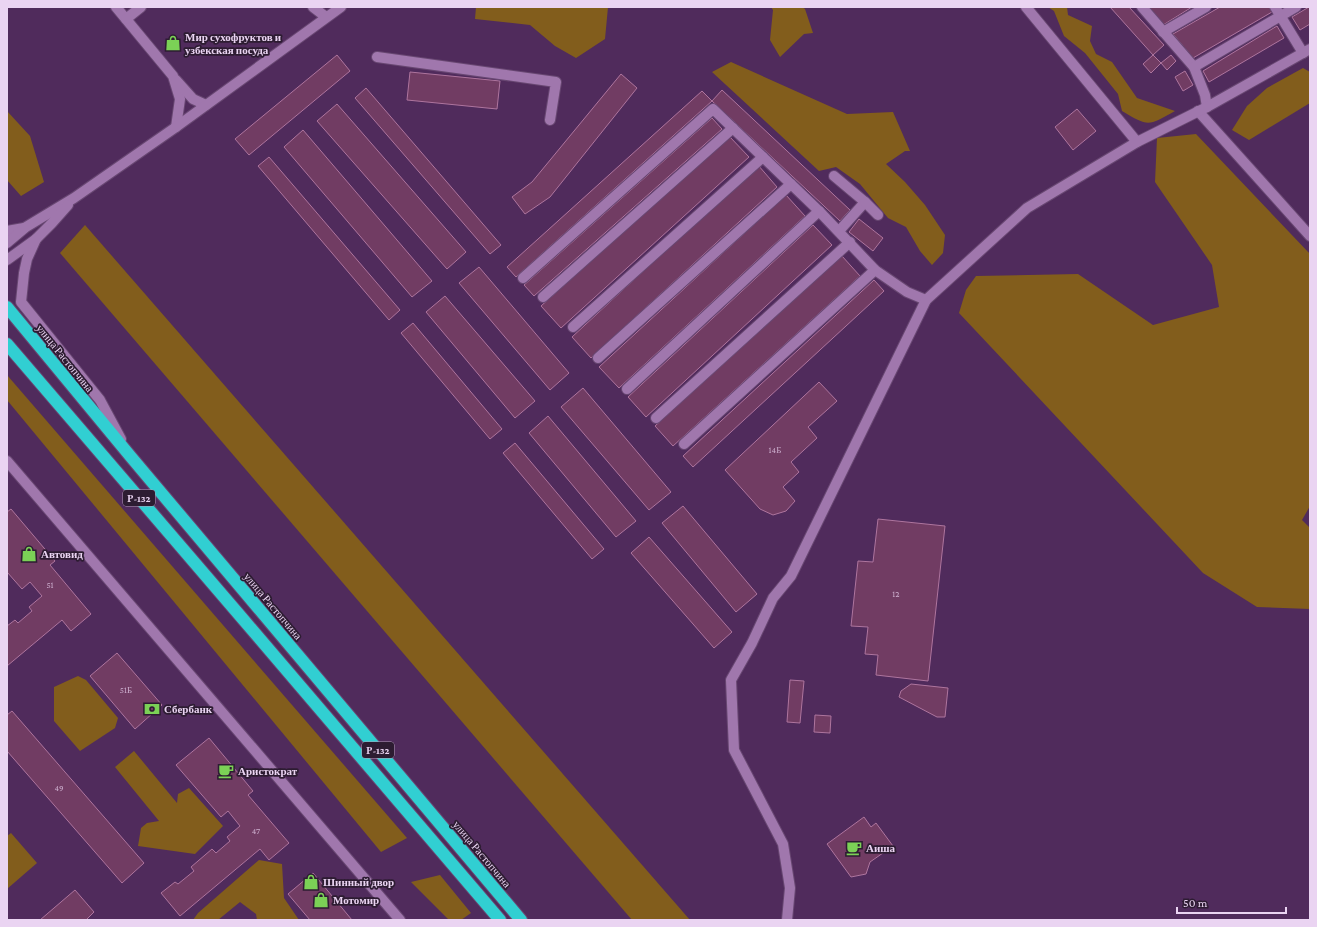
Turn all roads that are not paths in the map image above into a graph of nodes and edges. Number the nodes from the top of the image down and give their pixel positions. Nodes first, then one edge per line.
1 (116, 7) edge
2 (140, 7) edge
3 (313, 7) edge
4 (341, 7) edge
5 (1026, 7) edge
6 (1142, 7) edge
7 (1206, 7) edge
8 (1275, 7) edge
9 (1296, 7) edge
10 (1280, 16) junction
11 (326, 17) junction
12 (126, 19) junction
13 (1163, 32) junction
14 (1306, 51) edge
15 (377, 57) dead end
16 (1194, 67) junction
17 (172, 76) junction
18 (206, 105) junction
19 (1202, 109) junction
20 (550, 120) dead end
21 (176, 127) junction
22 (733, 128) junction
23 (1137, 142) junction
24 (763, 156) junction
25 (834, 176) dead end
26 (791, 184) junction
27 (74, 198) junction
28 (865, 202) junction
29 (820, 211) junction
30 (878, 215) dead end
31 (26, 227) junction
32 (7, 231) edge
33 (839, 231) junction
34 (1310, 236) edge
35 (36, 239) junction
36 (7, 242) edge
37 (850, 242) junction
38 (7, 260) edge
39 (875, 270) junction
40 (524, 278) dead end
41 (543, 297) dead end
42 (926, 300) junction
43 (21, 302) junction
44 (7, 306) edge
45 (572, 327) dead end
46 (7, 344) edge
47 (598, 358) dead end
48 (627, 389) dead end
49 (656, 418) dead end
50 (684, 444) dead end
51 (130, 458) junction
52 (7, 461) edge
53 (400, 920) edge
54 (500, 920) edge
55 (521, 920) edge
56 (786, 920) edge

1 - 12 street
2 - 12 street
3 - 11 street
4 - 11 street
5 - 23 street
6 - 13 street
7 - 13 street
8 - 10 street
9 - 10 street
10 - 14 street
10 - 16 street
11 - 18 street
12 - 17 street
13 - 16 street
14 - 19 street
15 - 20 street
16 - 19 street
17 - 18 street
17 - 21 street
18 - 21 street
19 - 23 street
19 - 34 street
21 - 27 street
22 - 24 street
22 - 40 street
22 - 41 street
23 - 42 street
24 - 26 street
24 - 45 street
25 - 28 street
26 - 29 street
26 - 47 street
27 - 31 street
27 - 35 street
28 - 30 street
28 - 33 street
29 - 33 street
29 - 48 street
31 - 32 street
31 - 36 street
33 - 37 street
35 - 38 street
35 - 43 street
37 - 39 street
37 - 49 street
39 - 42 street
39 - 50 street
42 - 56 street
43 - 44 street
43 - 51 street
44 - 51 highway, улица Растопчина / Р-132
46 - 54 highway, Р-132
51 - 55 highway, улица Растопчина / Р-132
52 - 53 street

